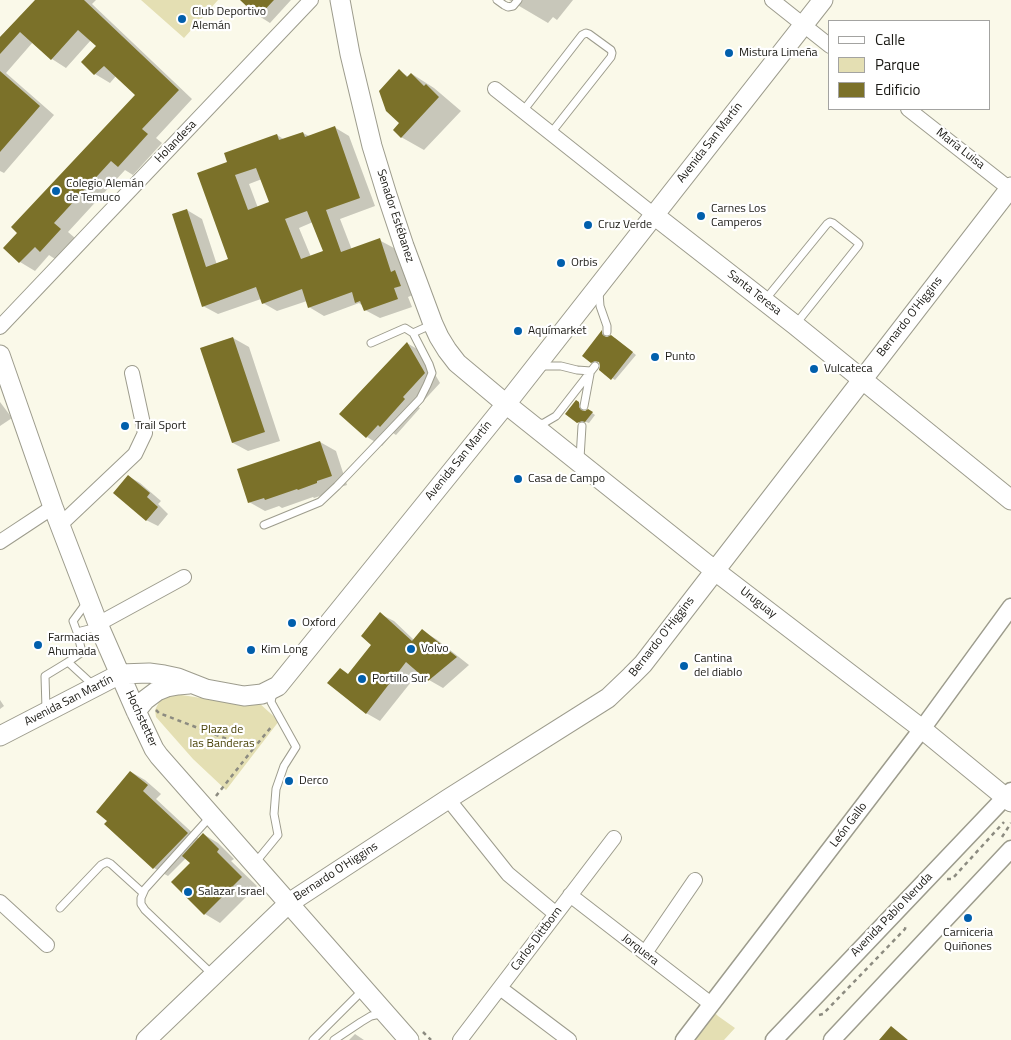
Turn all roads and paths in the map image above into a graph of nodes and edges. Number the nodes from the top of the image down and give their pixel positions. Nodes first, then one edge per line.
1 (311, 0) edge
2 (340, 0) edge
3 (497, 0) edge
4 (518, 0) edge
5 (772, 0) edge
6 (823, 0) edge
7 (803, 25) junction
8 (828, 44) edge
9 (495, 89) dead end
10 (909, 110) edge
11 (523, 111) junction
12 (551, 133) junction
13 (1010, 189) edge
14 (654, 215) junction
15 (600, 284) junction
16 (764, 301) junction
17 (433, 324) junction
18 (795, 325) junction
19 (0, 327) edge
20 (608, 332) dead end
21 (413, 333) junction
22 (371, 343) dead end
23 (0, 355) edge
24 (534, 367) junction
25 (593, 369) junction
26 (132, 373) dead end
27 (862, 379) junction
28 (506, 404) junction
29 (584, 406) dead end
30 (529, 422) junction
31 (582, 426) dead end
32 (580, 463) junction
33 (1011, 500) edge
34 (53, 508) junction
35 (60, 525) junction
36 (264, 525) dead end
37 (0, 542) edge
38 (714, 570) junction
39 (184, 577) dead end
40 (88, 599) junction
41 (1011, 608) edge
42 (99, 626) junction
43 (78, 632) junction
44 (68, 662) junction
45 (120, 674) junction
46 (192, 684) junction
47 (95, 687) junction
48 (274, 689) junction
49 (140, 706) junction
50 (46, 712) junction
51 (279, 717) junction
52 (922, 729) junction
53 (0, 736) edge
54 (253, 749) junction
55 (216, 796) dead end
56 (1009, 797) edge
57 (448, 799) junction
58 (212, 816) junction
59 (614, 838) dead end
60 (1011, 849) edge
61 (254, 864) junction
62 (696, 880) dead end
63 (143, 892) junction
64 (570, 895) junction
65 (0, 902) edge
66 (289, 903) junction
67 (60, 908) dead end
68 (556, 914) junction
69 (47, 945) dead end
70 (645, 953) junction
71 (213, 975) junction
72 (500, 988) junction
73 (364, 989) junction
74 (711, 1004) junction
75 (385, 1012) junction
76 (146, 1040) edge
77 (313, 1040) edge
78 (334, 1040) edge
79 (409, 1040) edge
80 (460, 1040) edge
81 (569, 1040) edge
82 (684, 1040) edge
83 (774, 1040) edge
84 (832, 1040) edge

1 - 19 street, Holandesa
2 - 17 main road, Senador Estébanez
3 - 4 lane
5 - 7 street
6 - 7 main road, Avenida San Martín
7 - 8 street
7 - 14 main road, Avenida San Martín
9 - 11 street, Santa Teresa
10 - 13 street, María Luisa
11 - 12 street, Santa Teresa
11 - 12 lane
12 - 14 street, Santa Teresa
13 - 27 main road, Bernardo O'Higgins
14 - 15 main road, Avenida San Martín
14 - 16 main road, Santa Teresa
15 - 20 lane
15 - 24 main road, Avenida San Martín
16 - 18 main road, Santa Teresa
16 - 18 lane
17 - 21 lane
17 - 28 main road, Senador Estébanez
18 - 27 main road, Santa Teresa
21 - 22 lane
21 - 36 lane
23 - 34 main road, Hochstetter
24 - 25 lane
24 - 28 main road, Avenida San Martín
25 - 29 lane
25 - 30 lane
26 - 35 street
27 - 33 main road, Santa Teresa
27 - 38 main road, Bernardo O'Higgins
28 - 30 main road, Uruguay
28 - 48 main road, Avenida San Martín
30 - 32 main road, Uruguay
31 - 32 lane
32 - 38 main road, Uruguay
34 - 35 main road, Hochstetter
34 - 37 street
35 - 40 main road, Hochstetter
38 - 52 main road, Uruguay
38 - 57 main road, Bernardo O'Higgins
39 - 42 street
40 - 42 main road, Hochstetter
40 - 43 lane
41 - 52 street, León Gallo
42 - 43 lane
42 - 45 main road, Hochstetter
43 - 44 lane
44 - 47 lane
44 - 50 lane
45 - 46 main road, Avenida San Martín
45 - 47 main road, Avenida San Martín
45 - 49 main road, Hochstetter
46 - 48 main road, Avenida San Martín
46 - 49 main road
47 - 50 main road, Avenida San Martín
48 - 51 lane
49 - 54 path
49 - 58 main road, Hochstetter
50 - 53 main road, Avenida San Martín
51 - 54 path
51 - 61 lane
52 - 56 main road, Uruguay
52 - 74 street, León Gallo
54 - 55 path
56 - 83 street, Avenida Pablo Neruda
57 - 66 main road, Bernardo O'Higgins
57 - 68 street
58 - 61 main road, Hochstetter
58 - 63 lane
59 - 64 street, Carlos Dittborn
60 - 84 street
61 - 66 main road, Hochstetter
62 - 70 street
63 - 67 lane
63 - 71 lane
64 - 68 street, Carlos Dittborn
64 - 70 street, Jorquera
65 - 69 street
66 - 71 main road, Bernardo O'Higgins
66 - 73 main road, Hochstetter
68 - 72 street, Carlos Dittborn
70 - 74 street, Jorquera
71 - 76 main road, Bernardo O'Higgins
72 - 80 street, Carlos Dittborn
72 - 81 street
73 - 75 main road, Hochstetter
73 - 77 lane
74 - 82 street, León Gallo
75 - 78 lane
75 - 79 main road, Hochstetter

